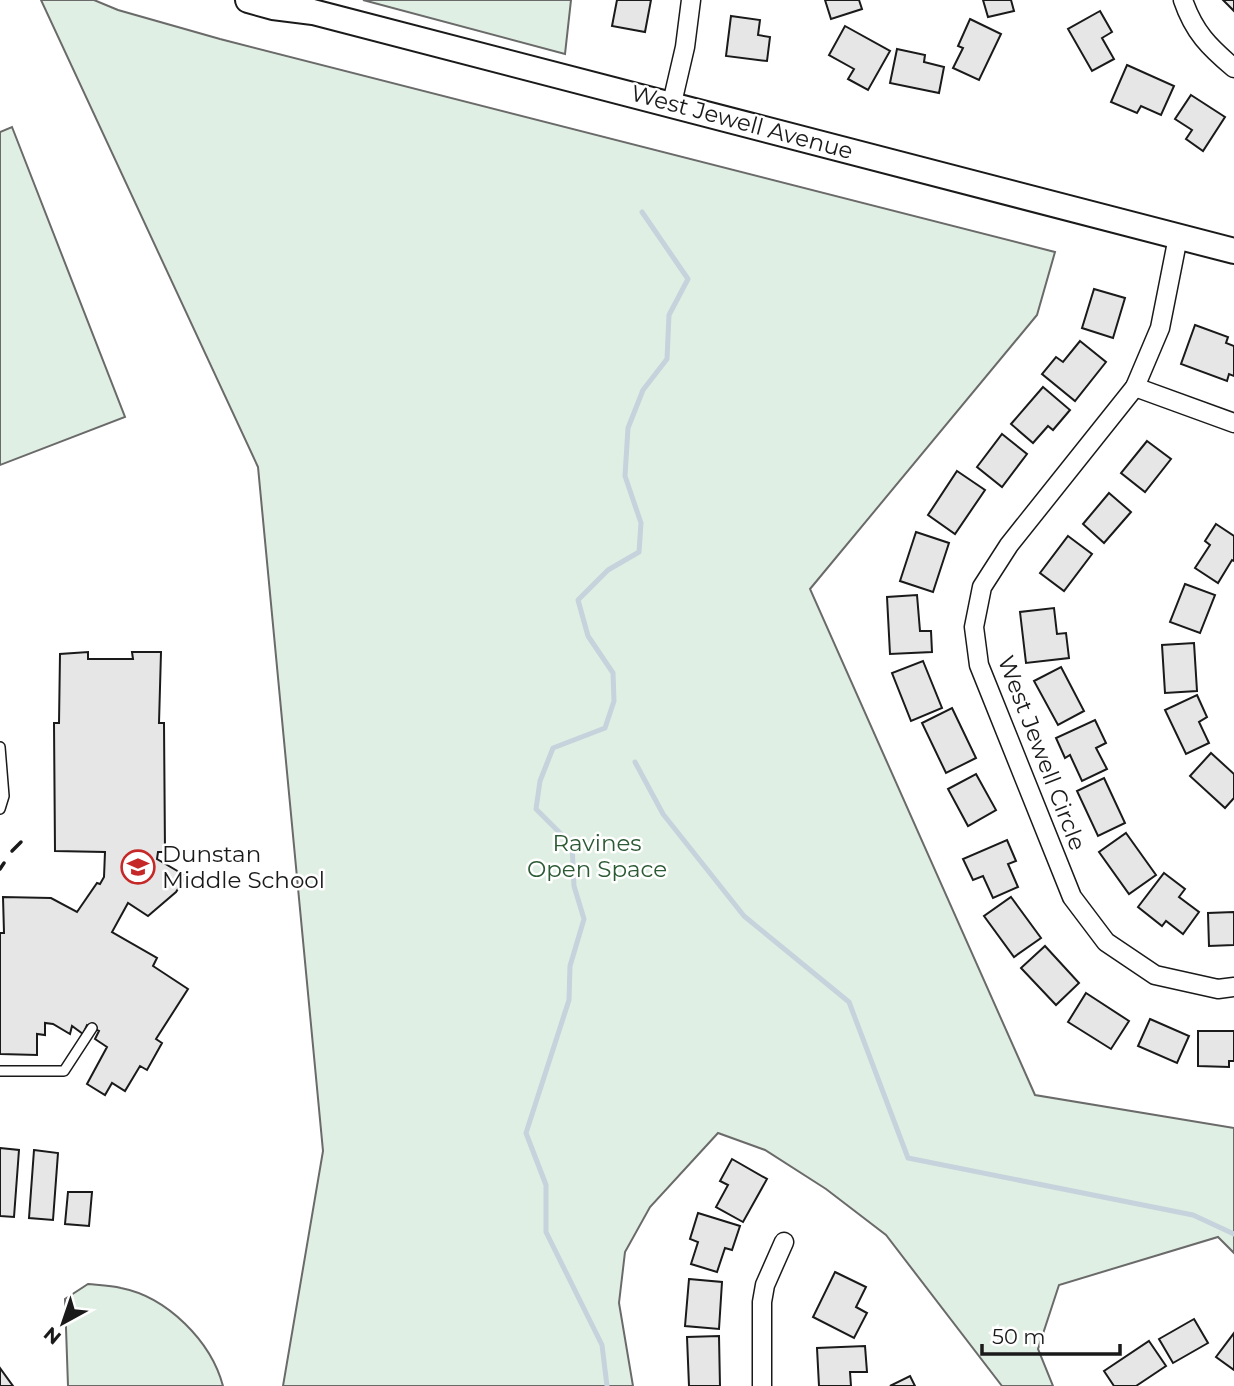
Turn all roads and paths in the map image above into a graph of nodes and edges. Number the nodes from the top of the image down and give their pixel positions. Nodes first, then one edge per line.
1 (248, 0) edge
2 (691, 0) edge
3 (1183, 0) edge
4 (1234, 68) edge
5 (671, 103) junction
6 (1178, 237) junction
7 (1234, 251) edge
8 (1135, 387) junction
9 (1234, 424) edge
10 (0, 747) edge
11 (0, 808) edge
12 (1234, 987) edge
13 (92, 1028) dead end
14 (0, 1070) edge
15 (784, 1242) dead end
16 (762, 1386) edge

1 - 5 main road, West Jewell Avenue
2 - 5 street
3 - 4 street
5 - 6 main road, West Jewell Avenue
6 - 7 main road, West Jewell Avenue
6 - 8 street, West Jewell Circle
8 - 9 street
8 - 12 street, West Jewell Circle
10 - 11 lane
13 - 14 lane
15 - 16 street

